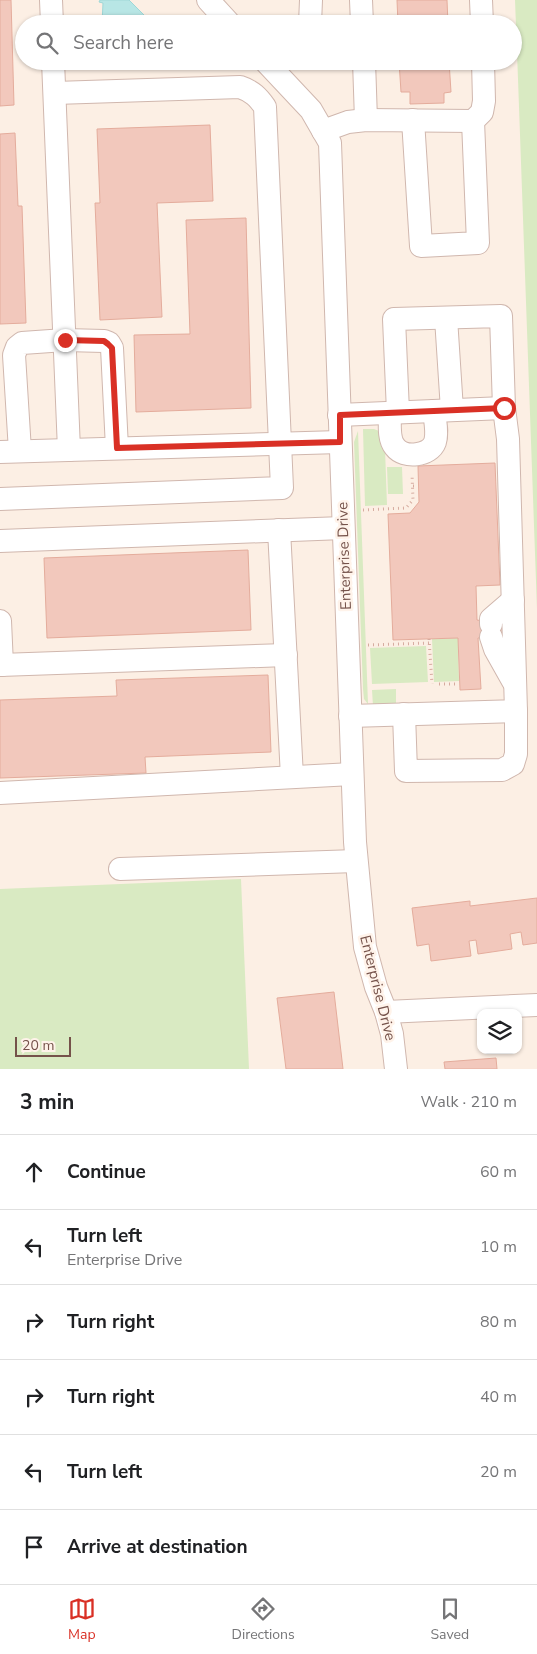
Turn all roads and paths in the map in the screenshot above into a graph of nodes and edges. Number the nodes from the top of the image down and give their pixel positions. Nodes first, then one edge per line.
1 (51, 0) edge
2 (208, 0) edge
3 (311, 0) edge
4 (361, 0) edge
5 (481, 0) edge
6 (52, 15) edge
7 (222, 15) edge
8 (310, 15) edge
9 (362, 15) edge
10 (482, 15) edge
11 (54, 70) edge
12 (275, 70) edge
13 (364, 70) edge
14 (483, 70) edge
15 (55, 93) junction
16 (366, 120) junction
17 (413, 120) junction
18 (473, 121) junction
19 (323, 131) junction
20 (446, 318) junction
21 (65, 340) junction
22 (504, 408) junction
23 (443, 411) junction
24 (394, 413) junction
25 (340, 415) junction
26 (340, 442) junction
27 (280, 443) junction
28 (117, 448) junction
29 (69, 450) junction
30 (10, 451) edge
31 (412, 472) dead end
32 (413, 486) junction
33 (418, 486) dead end
34 (0, 499) edge
35 (363, 510) dead end
36 (343, 528) junction
37 (279, 530) junction
38 (0, 541) edge
39 (512, 600) junction
40 (0, 621) edge
41 (368, 645) dead end
42 (286, 655) junction
43 (1, 665) edge
44 (432, 684) dead end
45 (439, 684) dead end
46 (459, 684) dead end
47 (515, 684) junction
48 (516, 711) junction
49 (404, 714) junction
50 (350, 716) junction
51 (352, 774) junction
52 (292, 777) junction
53 (0, 793) edge
54 (356, 861) junction
55 (120, 870) dead end
56 (537, 1005) edge
57 (386, 1012) junction
58 (396, 1069) edge

1 - 6 street
2 - 7 street
3 - 8 street
4 - 9 street
5 - 10 street
11 - 15 street
12 - 19 street, Enterprise Drive
13 - 16 street
14 - 18 street
15 - 21 street
15 - 27 street
16 - 17 street
16 - 19 street
17 - 18 street
17 - 18 street
19 - 25 street, Enterprise Drive
20 - 22 street
20 - 23 street
20 - 24 street
21 - 28 street
21 - 29 street
21 - 30 street
22 - 23 street
22 - 39 street
23 - 24 street
23 - 24 street
24 - 25 street
25 - 26 street, Enterprise Drive
26 - 27 street
26 - 36 street, Enterprise Drive
27 - 28 street
27 - 34 street
28 - 29 street
29 - 30 street
31 - 32 path
32 - 33 path
32 - 35 path
36 - 37 street
36 - 50 street, Enterprise Drive
37 - 38 street
37 - 42 street
39 - 47 street
39 - 47 street
40 - 43 street
41 - 44 path
42 - 43 street
42 - 52 street
45 - 46 path
47 - 48 street
48 - 49 street
48 - 49 street
49 - 50 street
50 - 51 street, Enterprise Drive
51 - 52 street
51 - 54 street, Enterprise Drive
52 - 53 street
54 - 55 street
54 - 57 street, Enterprise Drive
56 - 57 street
57 - 58 street, Enterprise Drive

